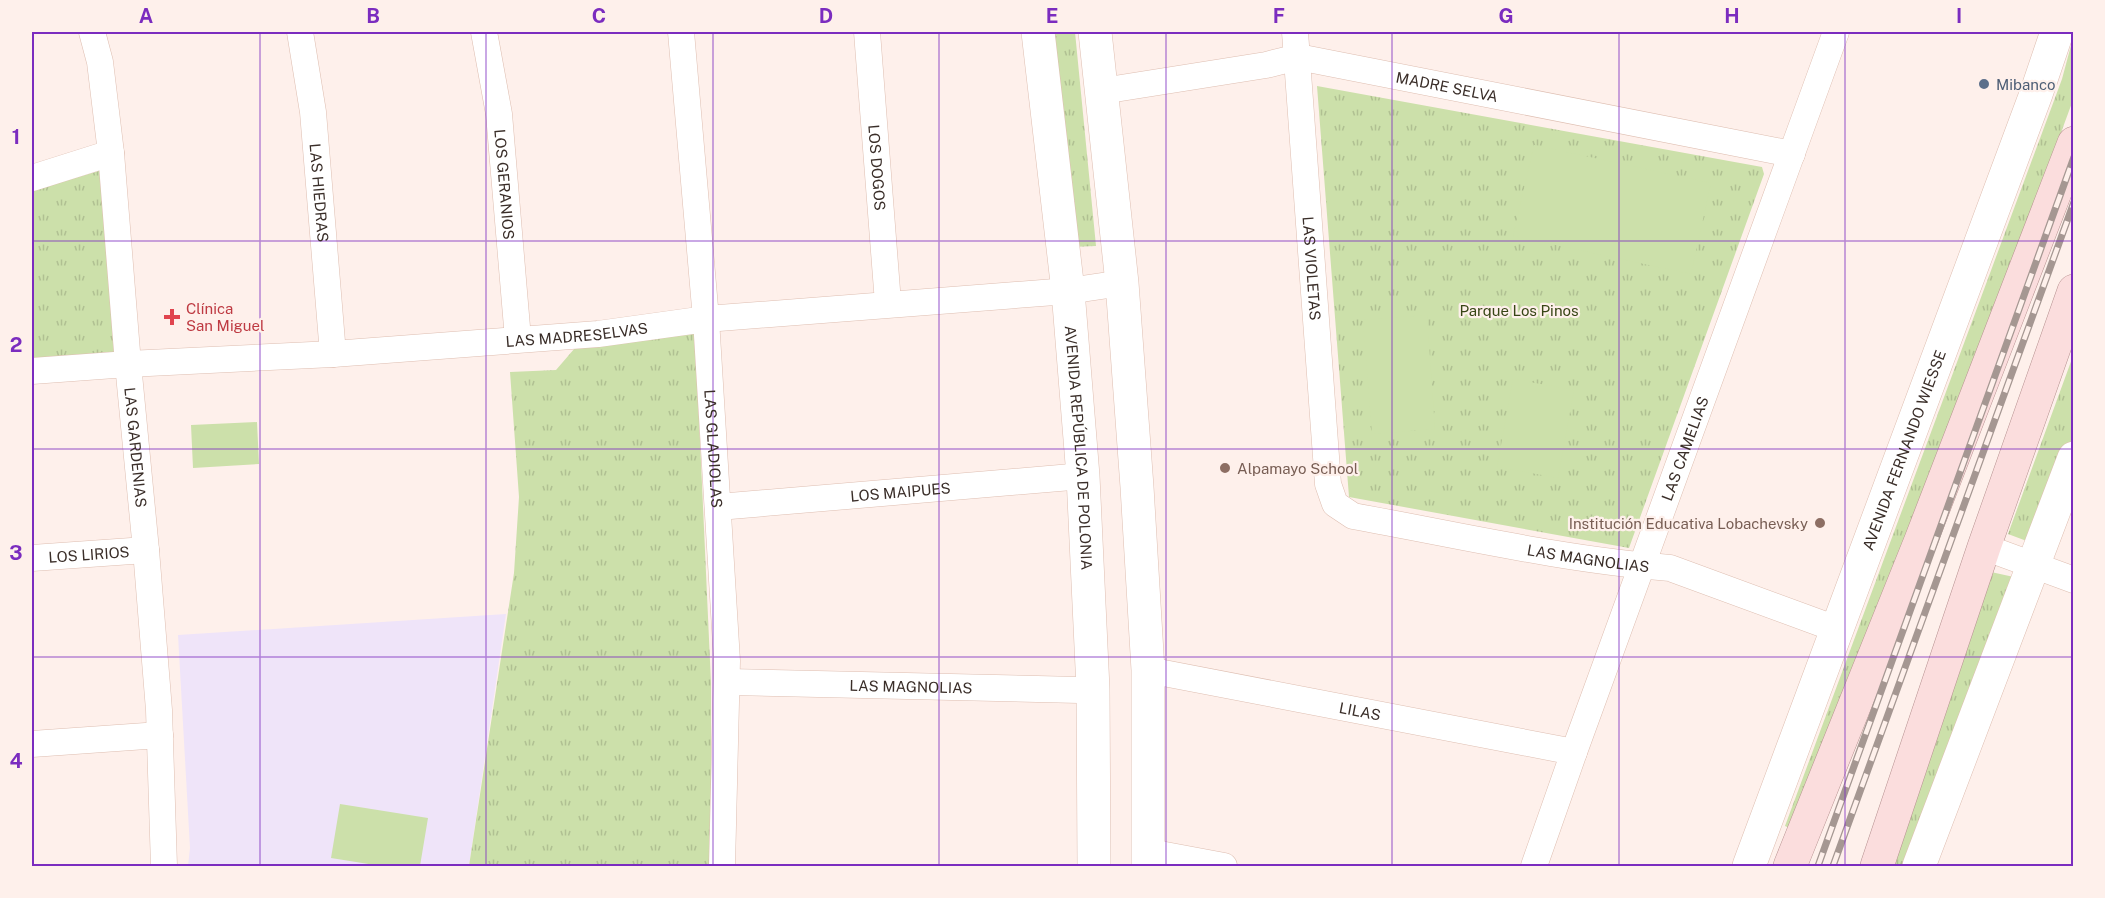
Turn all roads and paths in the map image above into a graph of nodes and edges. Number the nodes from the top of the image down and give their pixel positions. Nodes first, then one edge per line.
1 (92, 32) edge
2 (300, 32) edge
3 (484, 32) edge
4 (681, 32) edge
5 (867, 32) edge
6 (1038, 32) edge
7 (1095, 32) edge
8 (1295, 32) edge
9 (1836, 32) edge
10 (2057, 32) edge
11 (1298, 57) junction
12 (1102, 91) junction
13 (2073, 143) edge
14 (111, 153) junction
15 (1792, 154) junction
16 (32, 178) edge
17 (1122, 283) junction
18 (1068, 291) junction
19 (2073, 291) edge
20 (888, 303) junction
21 (706, 319) junction
22 (518, 339) junction
23 (333, 354) junction
24 (128, 363) junction
25 (32, 371) edge
26 (2073, 458) edge
27 (1083, 476) junction
28 (1335, 504) joint
29 (718, 507) junction
30 (1984, 547) junction
31 (146, 550) junction
32 (32, 558) edge
33 (2033, 565) junction
34 (1641, 566) junction
35 (2073, 579) edge
36 (1839, 630) junction
37 (1148, 670) junction
38 (728, 682) junction
39 (1093, 689) junction
40 (160, 735) junction
41 (32, 744) edge
42 (1574, 752) junction
43 (1149, 859) edge
44 (164, 867) edge
45 (722, 867) edge
46 (1094, 867) edge
47 (1224, 867) edge
48 (1534, 867) edge
49 (1749, 867) edge
50 (1790, 867) edge
51 (1877, 867) edge
52 (1919, 867) edge

1 - 14 street, LAS GARDENIAS
2 - 23 street, LAS HIEDRAS
3 - 22 street, LOS GERANIOS
4 - 21 street, LAS GLADIOLAS
5 - 20 street, LOS DOGOS
6 - 18 main road, AVENIDA REPÚBLICA DE POLONIA
7 - 12 main road
8 - 11 street, LAS VIOLETAS
9 - 15 street, LAS CAMELIAS
10 - 36 main road, AVENIDA FERNANDO WIESSE
11 - 12 street, MADRE SELVA
11 - 15 street, MADRE SELVA
11 - 28 street, LAS VIOLETAS
12 - 17 main road
13 - 50 main road
14 - 16 street
14 - 24 street, LAS GARDENIAS
15 - 34 street, LAS CAMELIAS
17 - 18 street, LAS MADRESELVAS
17 - 37 main road
18 - 20 street, LAS MADRESELVAS
18 - 27 main road, AVENIDA REPÚBLICA DE POLONIA
19 - 30 main road
20 - 21 street, LAS MADRESELVAS
21 - 22 street, LAS MADRESELVAS
21 - 29 street, LAS GLADIOLAS
22 - 23 street, LAS MADRESELVAS
23 - 24 street, LAS MADRESELVAS
24 - 25 street, LAS MADRESELVAS
24 - 31 street, LAS GARDENIAS
26 - 33 main road
27 - 29 street, LOS MAIPUES
27 - 39 main road, AVENIDA REPÚBLICA DE POLONIA
28 - 34 street, LAS MAGNOLIAS
29 - 38 street, LAS GLADIOLAS
30 - 33 street
30 - 51 main road
31 - 32 street, LOS LIRIOS
31 - 40 street, LAS GARDENIAS
33 - 35 street
33 - 52 main road
34 - 36 street, LAS MAGNOLIAS
34 - 42 street, LAS CAMELIAS
36 - 49 main road, AVENIDA FERNANDO WIESSE
37 - 42 street, LILAS
37 - 43 main road
38 - 39 street, LAS MAGNOLIAS
38 - 45 street, LAS GLADIOLAS
39 - 46 main road, AVENIDA REPÚBLICA DE POLONIA
40 - 41 street
40 - 44 street, LAS GARDENIAS
42 - 48 street, LAS CAMELIAS
43 - 47 street

